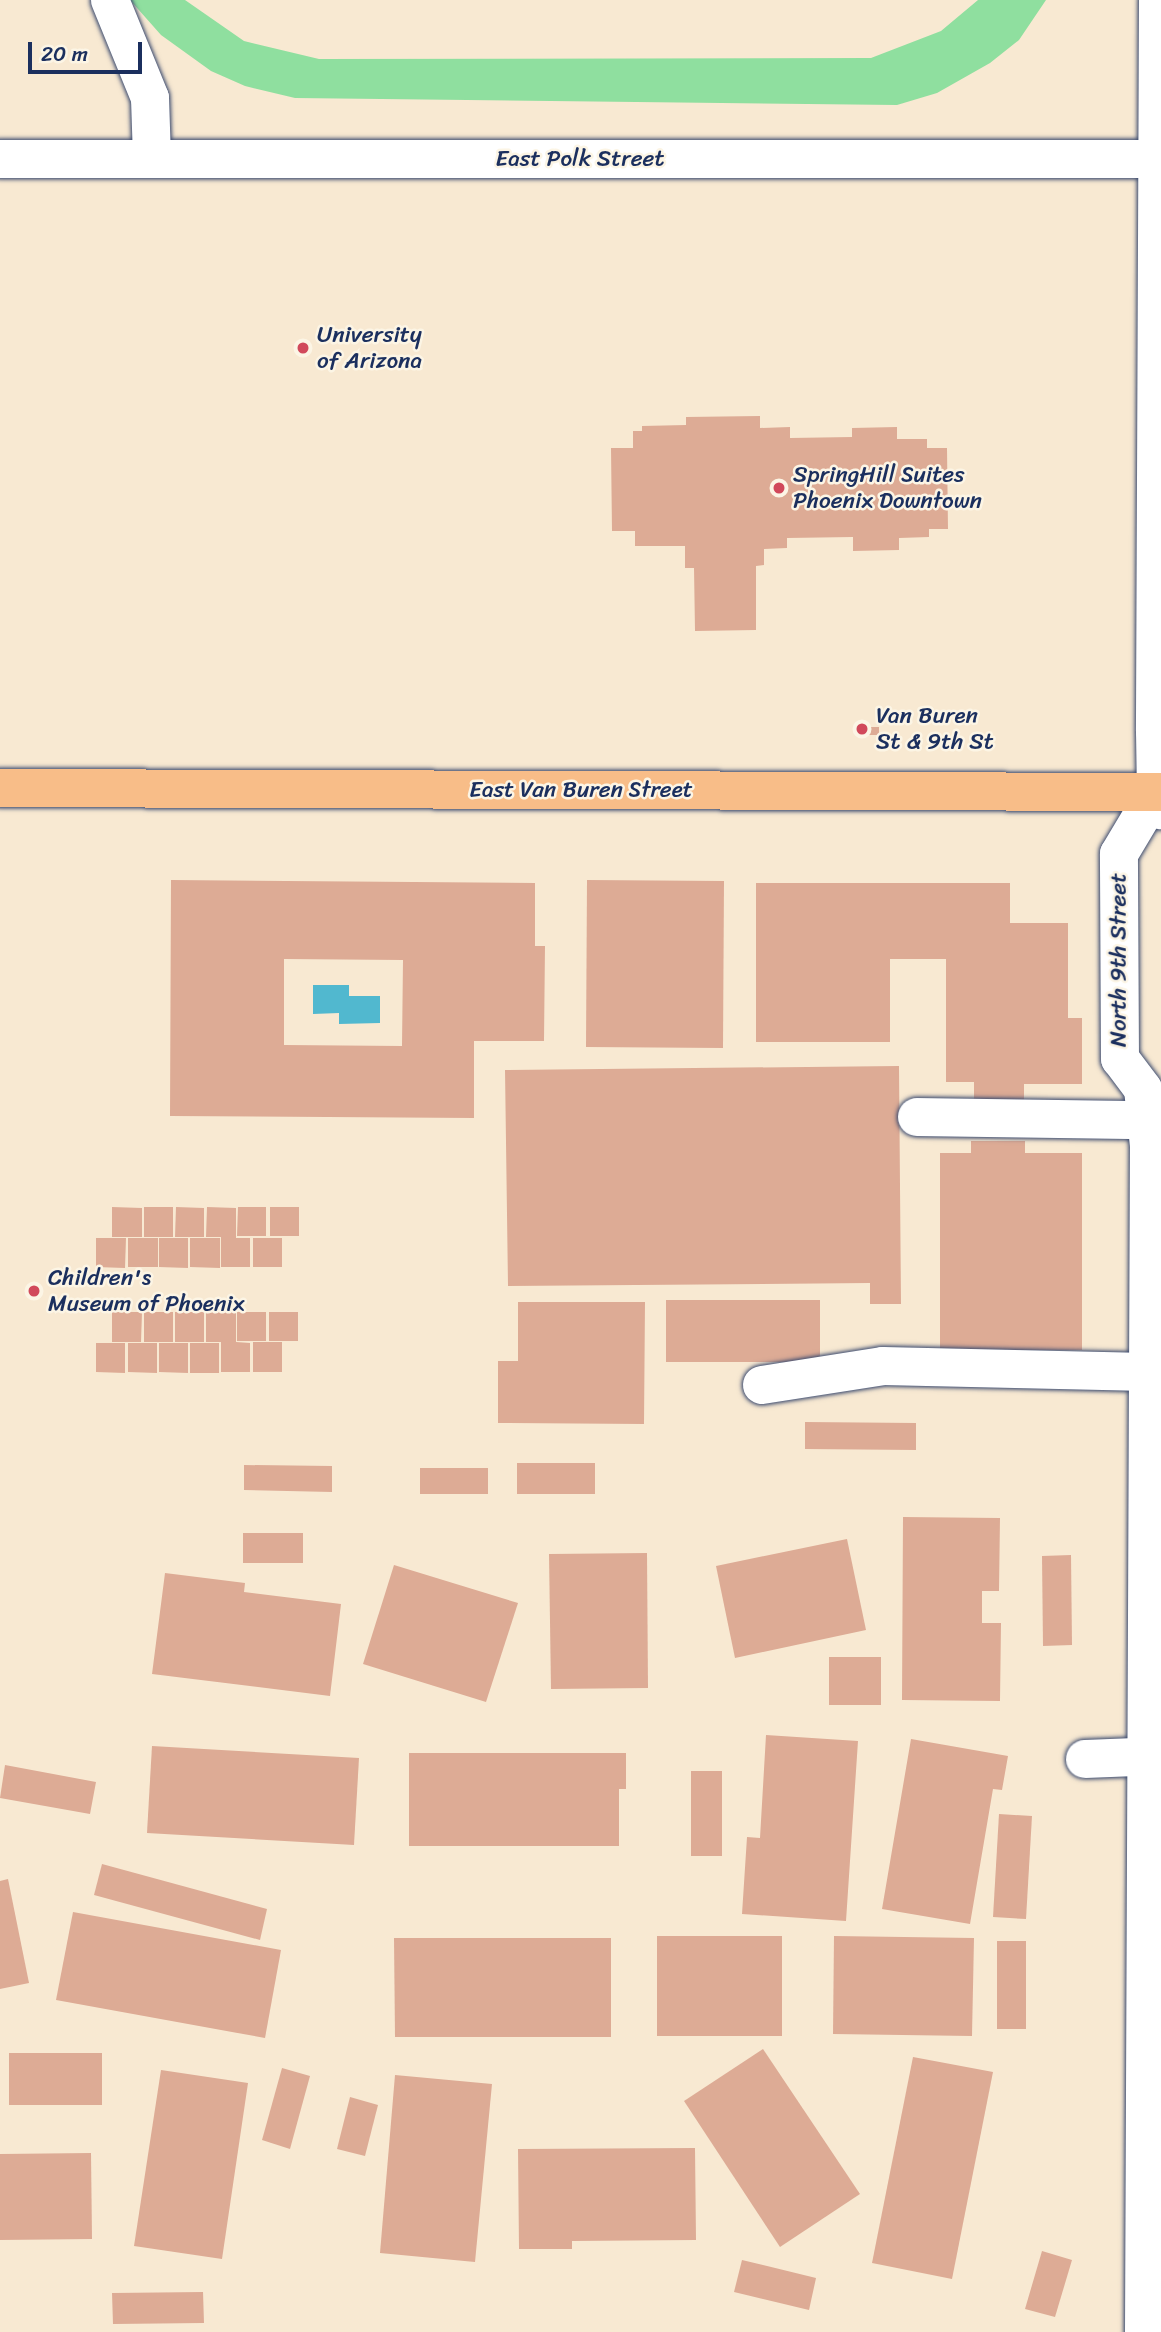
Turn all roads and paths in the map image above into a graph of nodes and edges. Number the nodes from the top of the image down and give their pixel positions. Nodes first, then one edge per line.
1 (110, 0) edge
2 (1158, 0) edge
3 (1160, 136) edge
4 (0, 159) edge
5 (152, 159) junction
6 (1160, 259) edge
7 (1159, 427) edge
8 (0, 788) edge
9 (1159, 798) edge
10 (1150, 1092) edge
11 (917, 1117) dead end
12 (1152, 1348) edge
13 (762, 1385) dead end
14 (1155, 1756) edge
15 (1085, 1759) dead end
16 (1144, 2332) edge

1 - 5 street
2 - 3 street
3 - 5 street, East Polk Street
3 - 6 street
4 - 5 street, East Polk Street
6 - 7 street
7 - 9 street
8 - 9 main road, East Van Buren Street
9 - 10 street, North 9th Street
10 - 11 street
10 - 12 street
12 - 13 street
12 - 14 street
14 - 15 street
14 - 16 street

